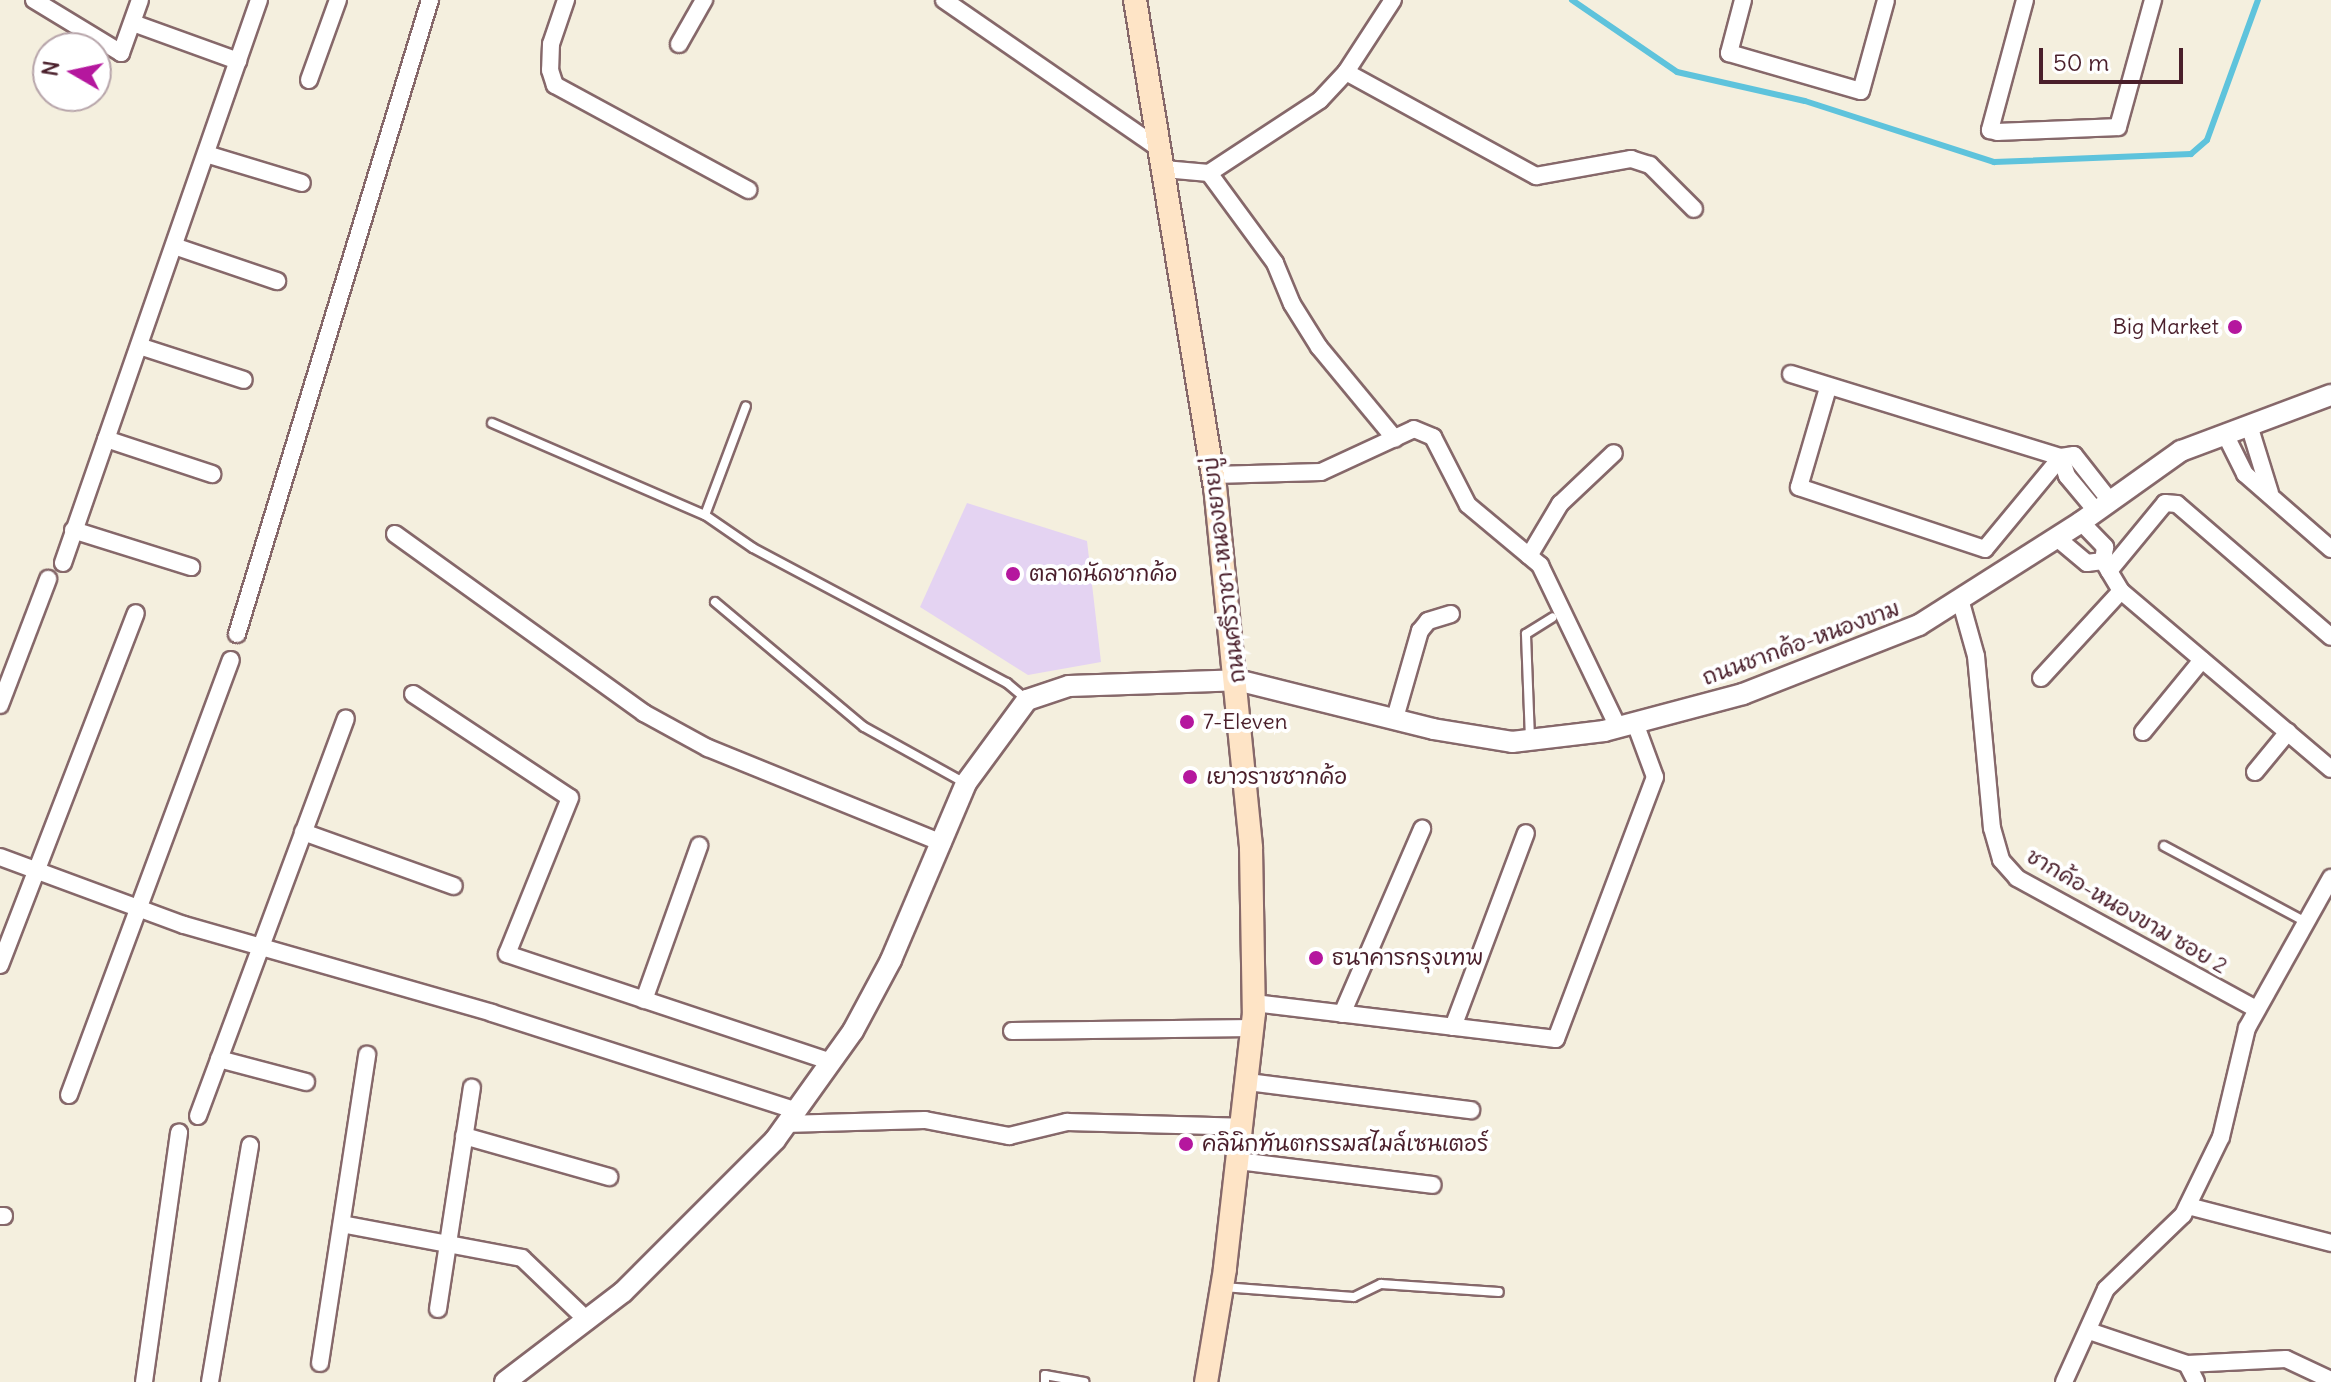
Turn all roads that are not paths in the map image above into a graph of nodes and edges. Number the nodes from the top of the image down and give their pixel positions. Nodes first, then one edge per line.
1 (34, 0) edge
2 (140, 0) edge
3 (259, 0) edge
4 (338, 0) edge
5 (430, 0) edge
6 (566, 0) edge
7 (704, 0) edge
8 (944, 0) edge
9 (1135, 0) edge
10 (1393, 0) edge
11 (1743, 0) edge
12 (1886, 0) edge
13 (2025, 0) edge
14 (2153, 0) edge
15 (133, 23) junction
16 (679, 44) dead end
17 (238, 61) junction
18 (1346, 72) junction
19 (309, 80) dead end
20 (206, 154) junction
21 (1162, 159) junction
22 (1209, 173) junction
23 (302, 183) dead end
24 (748, 190) dead end
25 (1694, 209) dead end
26 (174, 246) junction
27 (277, 281) dead end
28 (139, 346) junction
29 (1791, 374) dead end
30 (244, 380) dead end
31 (1828, 388) junction
32 (2331, 395) edge
33 (746, 406) dead end
34 (492, 423) dead end
35 (2249, 425) junction
36 (2225, 434) junction
37 (106, 439) junction
38 (1395, 439) junction
39 (1614, 453) dead end
40 (2061, 457) junction
41 (212, 474) dead end
42 (1214, 475) junction
43 (2270, 493) junction
44 (2096, 512) junction
45 (705, 515) junction
46 (73, 530) junction
47 (395, 534) dead end
48 (2057, 538) junction
49 (2331, 549) edge
50 (1529, 556) junction
51 (63, 563) dead end
52 (2106, 566) junction
53 (191, 567) dead end
54 (48, 579) dead end
55 (2121, 591) junction
56 (1960, 599) junction
57 (715, 602) dead end
58 (136, 613) dead end
59 (1451, 614) dead end
60 (1552, 618) dead end
61 (237, 634) dead end
62 (2331, 637) edge
63 (231, 660) dead end
64 (2202, 660) junction
65 (2041, 678) dead end
66 (1237, 680) junction
67 (413, 694) dead end
68 (1027, 700) junction
69 (0, 705) edge
70 (1395, 718) junction
71 (346, 719) dead end
72 (1626, 725) junction
73 (2143, 732) dead end
74 (2288, 732) junction
75 (1530, 740) junction
76 (2331, 769) edge
77 (2255, 772) dead end
78 (966, 783) junction
79 (1422, 829) dead end
80 (303, 832) junction
81 (1526, 833) dead end
82 (942, 843) junction
83 (699, 846) dead end
84 (2164, 846) dead end
85 (0, 857) edge
86 (36, 871) junction
87 (2331, 878) edge
88 (454, 886) dead end
89 (141, 909) junction
90 (2304, 921) junction
91 (261, 947) junction
92 (0, 965) edge
93 (644, 1000) junction
94 (1254, 1003) junction
95 (2256, 1009) junction
96 (1342, 1014) junction
97 (1453, 1027) junction
98 (1253, 1028) junction
99 (1012, 1031) dead end
100 (367, 1055) dead end
101 (219, 1059) junction
102 (832, 1062) junction
103 (306, 1082) dead end
104 (1248, 1082) junction
105 (472, 1088) dead end
106 (69, 1095) dead end
107 (1471, 1110) dead end
108 (198, 1116) dead end
109 (790, 1117) junction
110 (1241, 1127) junction
111 (179, 1132) dead end
112 (464, 1136) junction
113 (250, 1145) dead end
114 (1238, 1161) junction
115 (609, 1177) dead end
116 (1433, 1185) dead end
117 (2188, 1206) junction
118 (342, 1224) junction
119 (2331, 1243) edge
120 (446, 1244) junction
121 (1222, 1287) junction
122 (1499, 1292) dead end
123 (438, 1309) dead end
124 (588, 1321) junction
125 (2089, 1331) junction
126 (320, 1363) dead end
127 (2187, 1364) junction
128 (2331, 1380) edge
129 (144, 1382) edge
130 (210, 1382) edge
131 (505, 1382) edge
132 (1045, 1382) edge
133 (1084, 1382) edge
134 (1206, 1382) edge
135 (2064, 1382) edge
136 (2196, 1382) edge

1 - 15 street
2 - 15 street
3 - 17 street
4 - 19 street
5 - 61 street
6 - 24 street
7 - 16 street
8 - 21 street
9 - 21 main road, ถนนศรีราชา-หนองยายบู่
10 - 18 street
11 - 12 street
13 - 14 street
15 - 17 street
17 - 20 street
18 - 22 street
18 - 25 street
20 - 23 street
20 - 26 street
21 - 22 street
21 - 42 main road, ถนนศรีราชา-หนองยายบู่
22 - 38 street
26 - 27 street
26 - 28 street
28 - 30 street
28 - 37 street
29 - 31 street
31 - 40 street
31 - 40 street
32 - 35 street, ถนนชากค้อ-หนองขาม
33 - 45 lane
34 - 45 lane
35 - 36 street, ถนนชากค้อ-หนองขาม
35 - 43 street
36 - 43 street
36 - 44 street, ถนนชากค้อ-หนองขาม
37 - 41 street
37 - 46 street
38 - 42 street
38 - 50 street
39 - 50 street
40 - 44 street
42 - 66 main road, ถนนศรีราชา-หนองยายบู่
43 - 49 street
44 - 48 street, ถนนชากค้อ-หนองขาม
44 - 52 street
45 - 68 lane
46 - 51 street
46 - 53 street
47 - 82 street
48 - 52 street
48 - 56 street, ถนนชากค้อ-หนองขาม
50 - 72 street
52 - 55 street
52 - 62 street
54 - 69 street
55 - 64 street
55 - 65 street
56 - 72 street, ถนนชากค้อ-หนองขาม
56 - 95 street, ชากค้อ-หนองขาม ซอย 2
57 - 78 lane
58 - 86 street
59 - 70 street
60 - 75 lane
63 - 89 street
64 - 73 street
64 - 74 street
66 - 68 street, ถนนชากค้อ-หนองขาม
66 - 70 street, ถนนชากค้อ-หนองขาม
66 - 94 main road, ถนนศรีราชา-หนองยายบู่
67 - 93 street
68 - 78 street
70 - 75 street, ถนนชากค้อ-หนองขาม
71 - 80 street
72 - 75 street, ถนนชากค้อ-หนองขาม
72 - 97 street
74 - 76 street
74 - 77 street
78 - 82 street
79 - 96 street
80 - 88 street
80 - 91 street
81 - 97 street
82 - 102 street
83 - 93 street
84 - 90 lane
85 - 86 street
86 - 89 street
86 - 92 street
87 - 90 street
89 - 91 street
89 - 106 street
90 - 95 street
91 - 101 street
91 - 109 street
93 - 102 street
94 - 96 street
94 - 98 main road, ถนนศรีราชา-หนองยายบู่
95 - 117 street
96 - 97 street
98 - 99 street
98 - 104 main road, ถนนศรีราชา-หนองยายบู่
100 - 118 street
101 - 103 street
101 - 108 street
102 - 109 street
104 - 107 street
104 - 110 main road, ถนนศรีราชา-หนองยายบู่
105 - 112 street
109 - 110 street
109 - 124 street
110 - 114 main road, ถนนศรีราชา-หนองยายบู่
111 - 129 street
112 - 115 street
112 - 120 street
113 - 130 street
114 - 116 street
114 - 121 main road, ถนนศรีราชา-หนองยายบู่
117 - 119 street
117 - 125 street
118 - 120 street
118 - 126 street
120 - 123 street
120 - 124 street
121 - 122 lane
121 - 134 main road, ถนนศรีราชา-หนองยายบู่
124 - 131 street
125 - 127 street
125 - 135 street
127 - 128 street
127 - 136 street
132 - 133 lane

